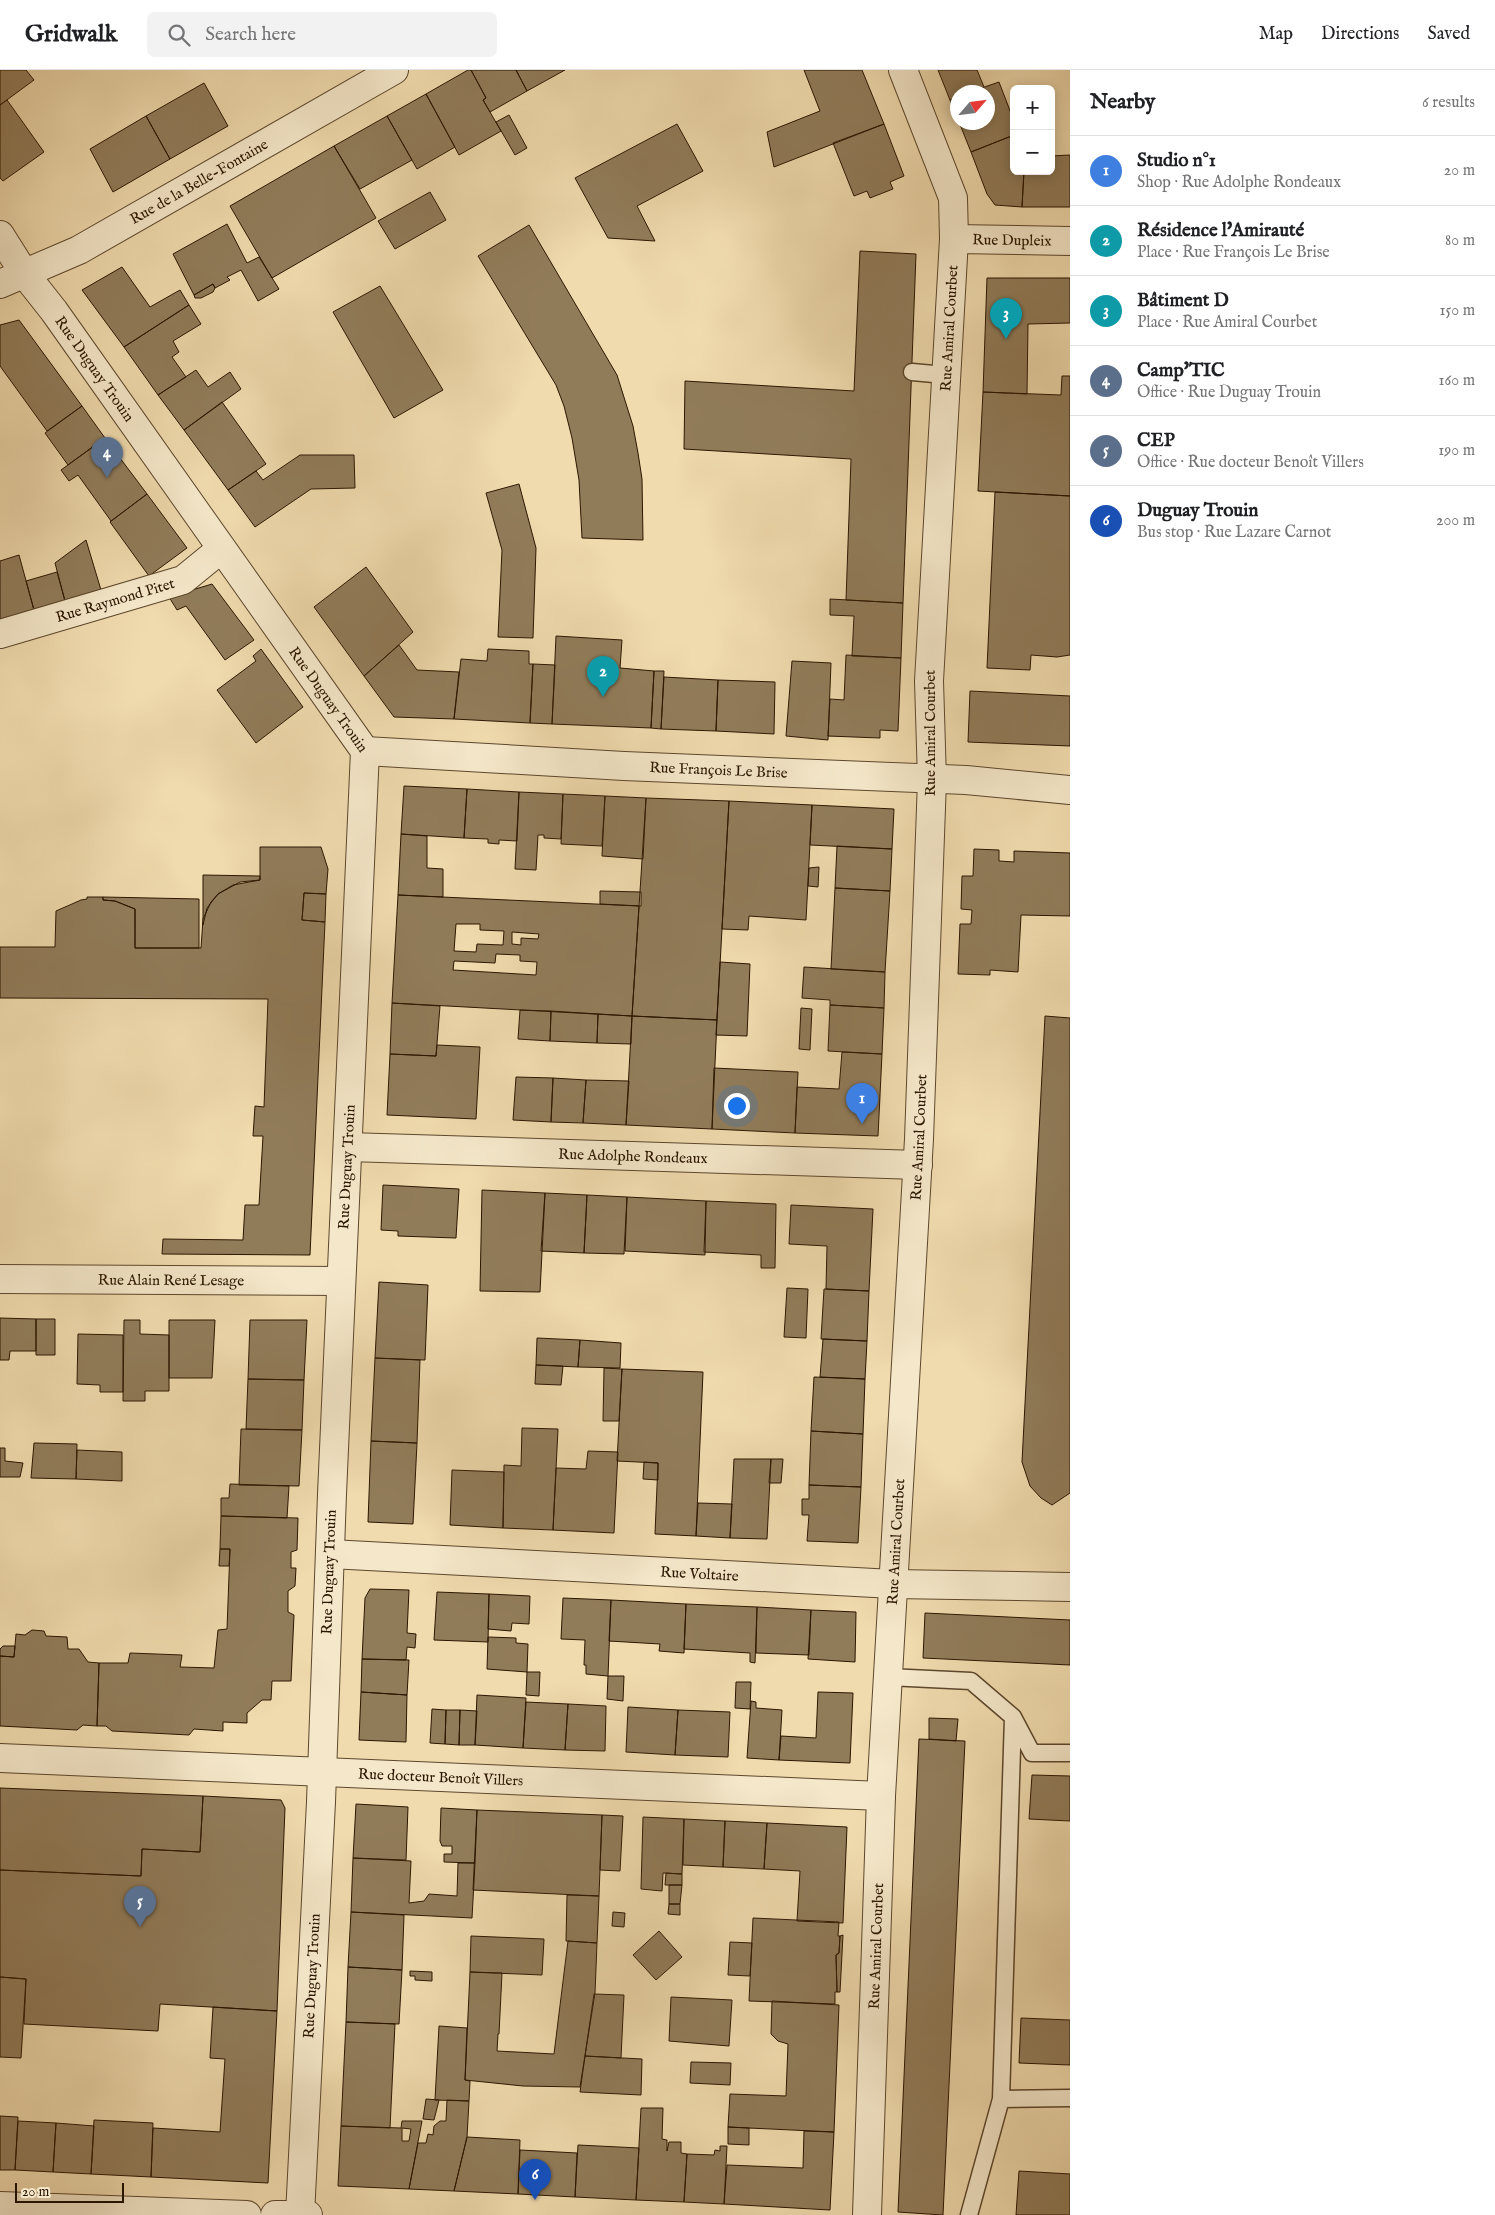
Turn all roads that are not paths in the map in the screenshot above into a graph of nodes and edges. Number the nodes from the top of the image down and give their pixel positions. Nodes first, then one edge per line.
1 (394, 70) edge
2 (902, 70) edge
3 (0, 235) edge
4 (954, 239) junction
5 (1070, 241) edge
6 (12, 278) edge
7 (912, 372) dead end
8 (945, 375) junction
9 (221, 549) junction
10 (0, 634) edge
11 (365, 751) junction
12 (932, 780) junction
13 (1070, 790) edge
14 (348, 1147) junction
15 (918, 1164) junction
16 (0, 1279) edge
17 (341, 1281) junction
18 (330, 1554) junction
19 (893, 1584) junction
20 (1070, 1587) edge
21 (888, 1677) junction
22 (1013, 1717) junction
23 (1070, 1753) edge
24 (0, 1758) edge
25 (323, 1771) junction
26 (881, 1796) junction
27 (1070, 2098) edge
28 (1001, 2099) junction
29 (0, 2206) edge
30 (247, 2215) edge
31 (296, 2215) edge
32 (867, 2215) edge
33 (969, 2215) edge

1 - 6 street, Rue de la Belle-Fontaine
2 - 4 street, Rue Amiral Courbet
3 - 6 street, Rue Duguay Trouin
4 - 5 street, Rue Dupleix
4 - 8 street, Rue Amiral Courbet
6 - 9 street, Rue Duguay Trouin
7 - 8 lane
8 - 12 street, Rue Amiral Courbet
9 - 10 street, Rue Raymond Pitet
9 - 11 street, Rue Duguay Trouin
11 - 12 street, Rue François Le Brise
11 - 14 street, Rue Duguay Trouin
12 - 13 street, Rue François Le Brise
12 - 15 street, Rue Amiral Courbet
14 - 15 street, Rue Adolphe Rondeaux
14 - 17 street, Rue Duguay Trouin
15 - 19 street, Rue Amiral Courbet
16 - 17 street, Rue Alain René Lesage
17 - 18 street, Rue Duguay Trouin
18 - 19 street, Rue Voltaire
18 - 25 street, Rue Duguay Trouin
19 - 20 street, Rue Voltaire
19 - 21 street, Rue Amiral Courbet
21 - 22 lane
21 - 26 street, Rue Amiral Courbet
22 - 23 lane
22 - 28 lane
24 - 25 street, Rue docteur Benoît Villers
25 - 26 street, Rue docteur Benoît Villers
25 - 31 street, Rue Duguay Trouin
26 - 32 street, Rue Amiral Courbet
27 - 28 lane
28 - 33 lane
29 - 30 street

